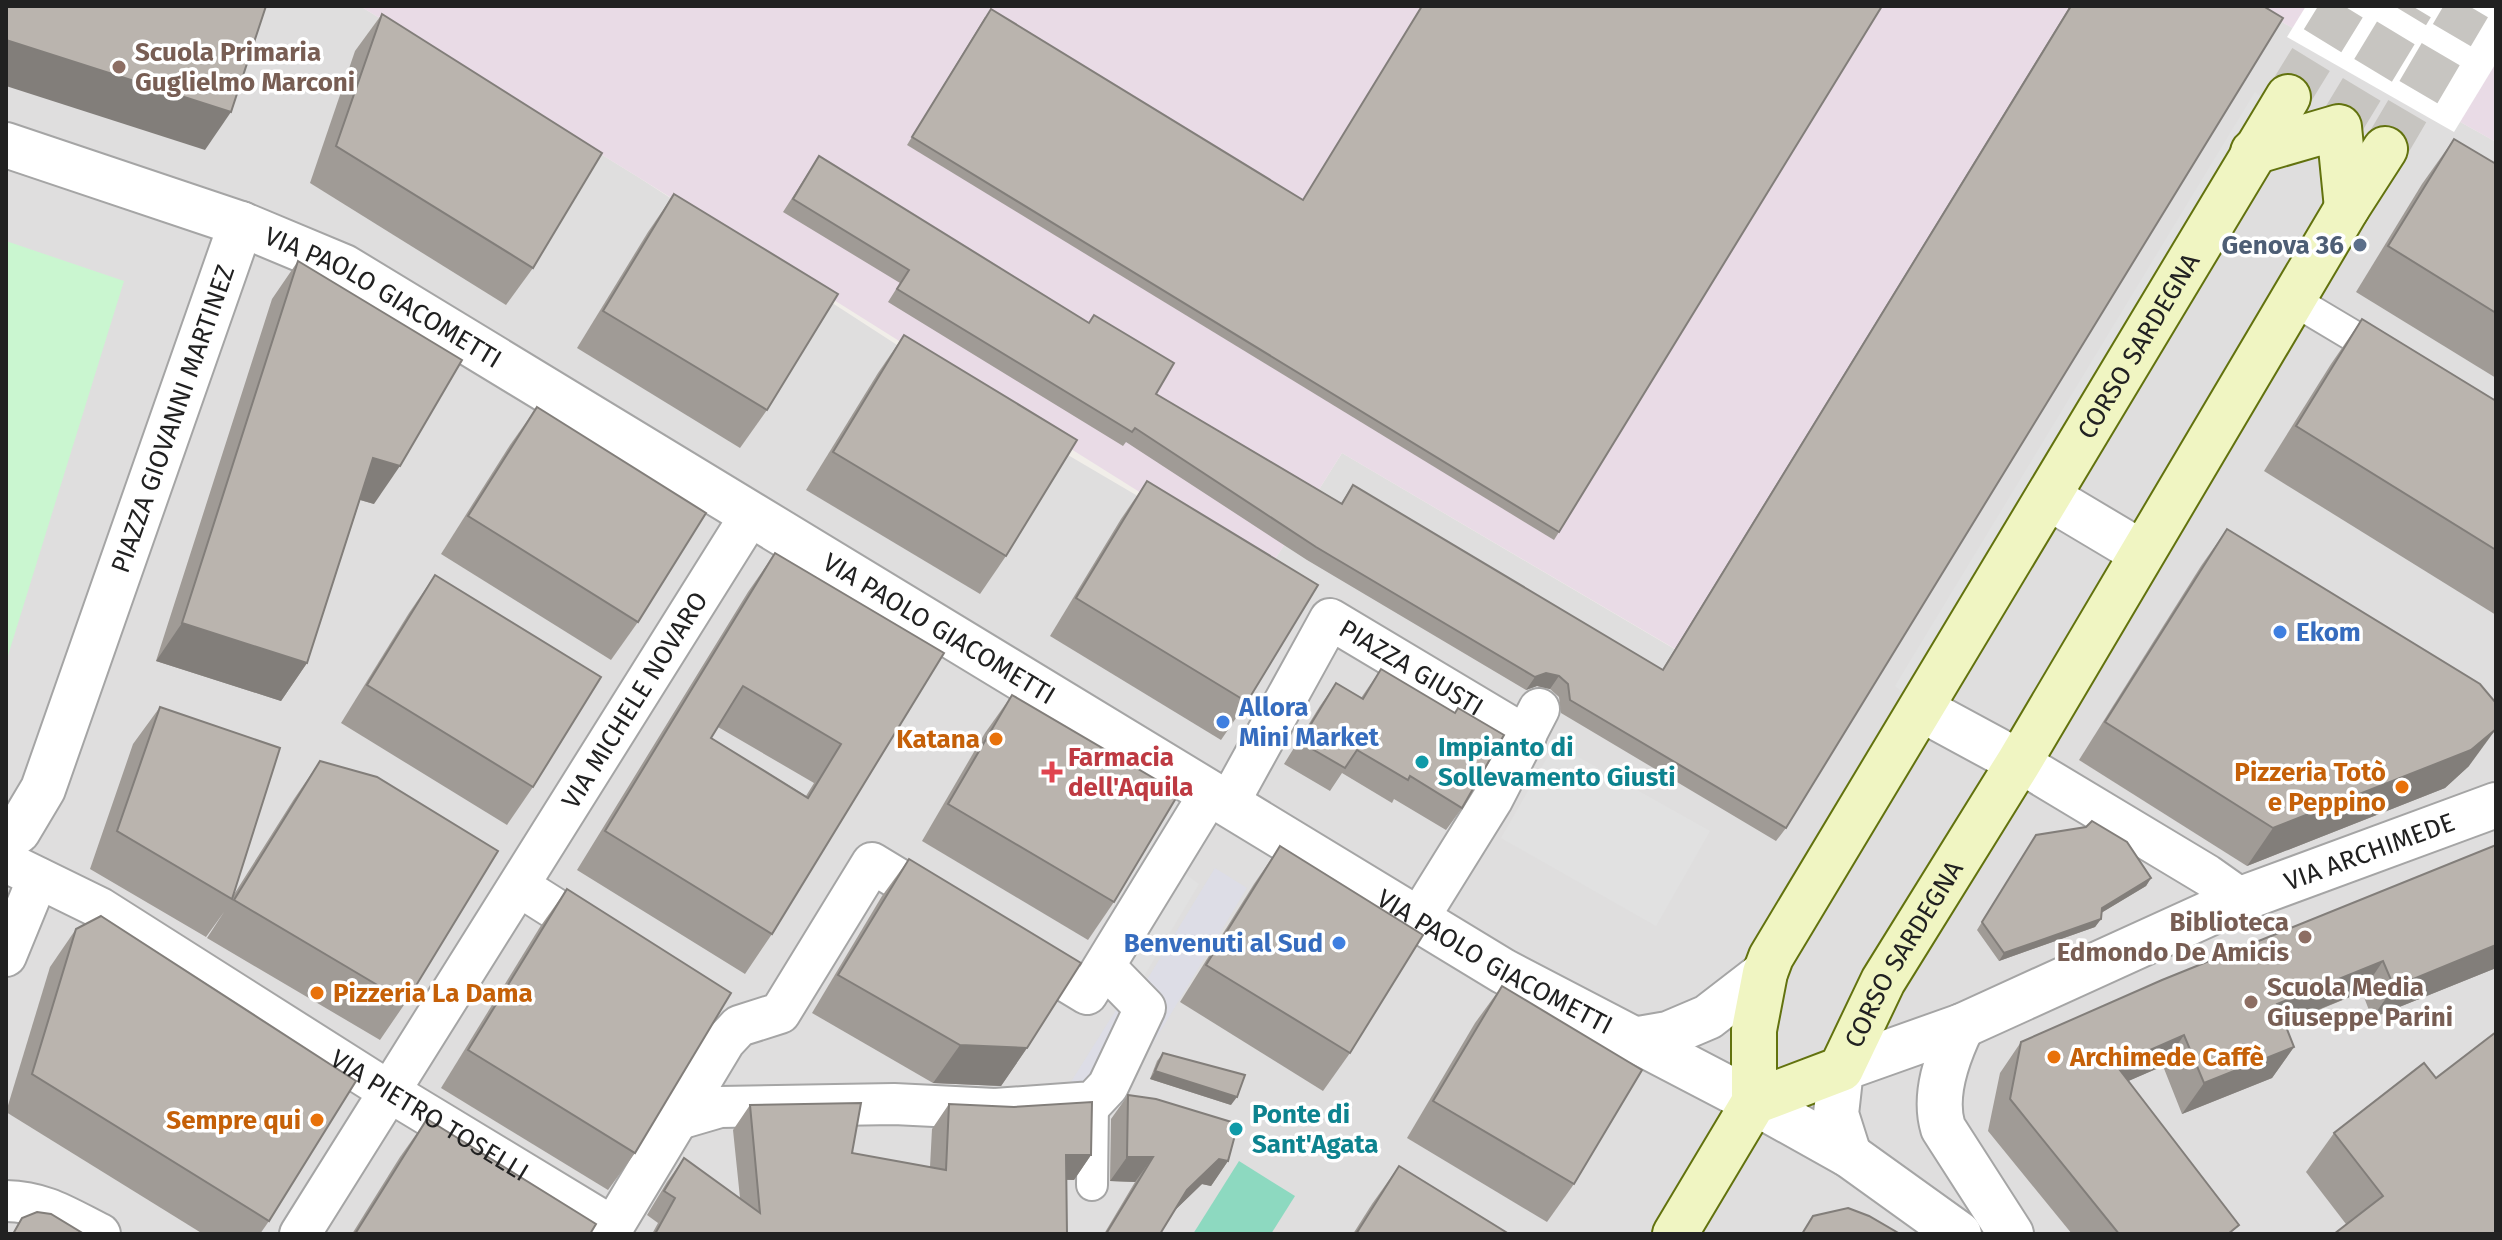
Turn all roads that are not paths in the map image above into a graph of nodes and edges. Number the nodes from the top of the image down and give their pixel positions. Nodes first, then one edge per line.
1 (2288, 97) tunnel mouth
2 (6, 145) edge
3 (2385, 149) tunnel mouth
4 (2253, 152) junction
5 (2347, 208) junction
6 (241, 224) junction
7 (2293, 300) junction
8 (2405, 366) edge
9 (2048, 497) junction
10 (750, 516) junction
11 (2142, 553) junction
12 (1921, 709) junction
13 (2019, 762) junction
14 (1219, 798) junction
15 (2496, 805) edge
16 (6, 840) edge
17 (22, 870) edge
18 (519, 886) junction
19 (2241, 899) junction
20 (1418, 919) junction
21 (6, 956) edge
22 (635, 960) edge
23 (1105, 967) junction
24 (1765, 973) junction
25 (1962, 1026) junction
26 (1633, 1040) junction
27 (1841, 1069) junction
28 (390, 1092) junction
29 (1098, 1098) junction
30 (1144, 1101) edge
31 (1754, 1102) junction
32 (679, 1119) junction
33 (1849, 1155) junction
34 (1092, 1185) edge
35 (6, 1201) edge
36 (100, 1234) edge
37 (300, 1234) edge
38 (1675, 1234) edge
39 (1959, 1234) edge
40 (2011, 1234) edge

1 - 4 main road, CORSO SARDEGNA
2 - 6 street
3 - 5 main road, CORSO SARDEGNA
4 - 5 main road
4 - 9 main road, CORSO SARDEGNA
5 - 7 main road, CORSO SARDEGNA
6 - 10 street, VIA PAOLO GIACOMETTI
6 - 16 street, PIAZZA GIOVANNI MARTINEZ
7 - 8 street
7 - 11 main road, CORSO SARDEGNA
9 - 11 street
9 - 12 main road, CORSO SARDEGNA
10 - 14 street, VIA PAOLO GIACOMETTI
10 - 18 street, VIA MICHELE NOVARO
11 - 13 main road, CORSO SARDEGNA
12 - 13 street
12 - 24 main road, CORSO SARDEGNA
13 - 19 street
13 - 27 main road, CORSO SARDEGNA
14 - 20 street, VIA PAOLO GIACOMETTI
14 - 20 street, PIAZZA GIUSTI
14 - 23 street
15 - 19 street, VIA ARCHIMEDE
17 - 21 street
17 - 28 street, VIA PIETRO TOSELLI
18 - 22 street
18 - 28 street, VIA MICHELE NOVARO
19 - 25 street, VIA ARCHIMEDE
20 - 26 street, VIA PAOLO GIACOMETTI
23 - 29 street
23 - 32 street, VIA PIETRO TOSELLI
24 - 26 street
24 - 31 main road, CORSO SARDEGNA
25 - 27 street, VIA ARCHIMEDE
25 - 40 street
26 - 31 street
27 - 31 main road, CORSO SARDEGNA
27 - 33 street
28 - 32 street, VIA PIETRO TOSELLI
28 - 37 street, VIA MICHELE NOVARO
29 - 30 street
29 - 32 street
29 - 34 street
31 - 33 street
31 - 38 main road
33 - 39 street
35 - 36 street

